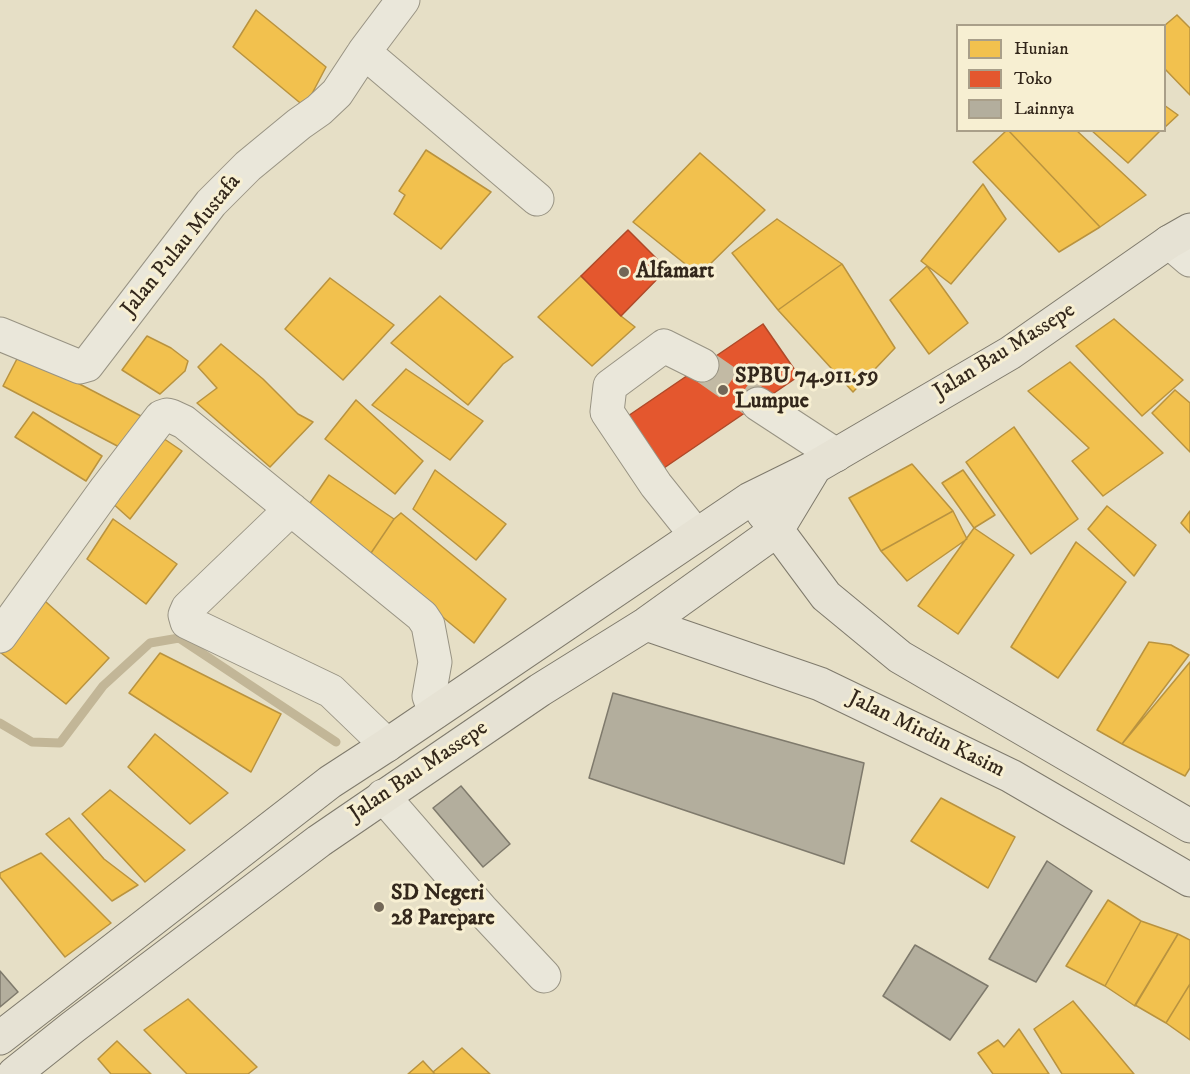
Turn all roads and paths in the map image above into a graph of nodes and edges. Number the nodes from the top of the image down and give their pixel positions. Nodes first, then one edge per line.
1 (403, 0) edge
2 (364, 52) junction
3 (537, 199) dead end
4 (1183, 244) edge
5 (0, 334) edge
6 (702, 365) tunnel mouth
7 (758, 404) tunnel mouth
8 (825, 461) junction
9 (750, 499) junction
10 (291, 509) junction
11 (777, 530) junction
12 (696, 535) junction
13 (646, 624) junction
14 (0, 636) edge
15 (435, 712) junction
16 (387, 745) junction
17 (383, 796) junction
18 (1188, 823) edge
19 (1190, 880) edge
20 (544, 976) dead end
21 (0, 1038) edge
22 (14, 1074) edge

1 - 2 street, Jalan Pulau Mustafa
2 - 3 street
2 - 5 street, Jalan Pulau Mustafa
4 - 8 highway, Jalan Bau Massepe
6 - 12 street
7 - 8 street
8 - 9 highway, Jalan Bau Massepe
8 - 11 highway, Jalan Bau Massepe
9 - 11 highway
9 - 12 highway, Jalan Bau Massepe
10 - 14 street
10 - 15 street
10 - 16 street
11 - 13 highway, Jalan Bau Massepe
11 - 18 highway
12 - 15 highway, Jalan Bau Massepe
13 - 17 highway, Jalan Bau Massepe
13 - 19 highway, Jalan Mirdin Kasim
15 - 16 highway, Jalan Bau Massepe
16 - 21 highway, Jalan Bau Massepe
17 - 20 street
17 - 22 highway, Jalan Bau Massepe

